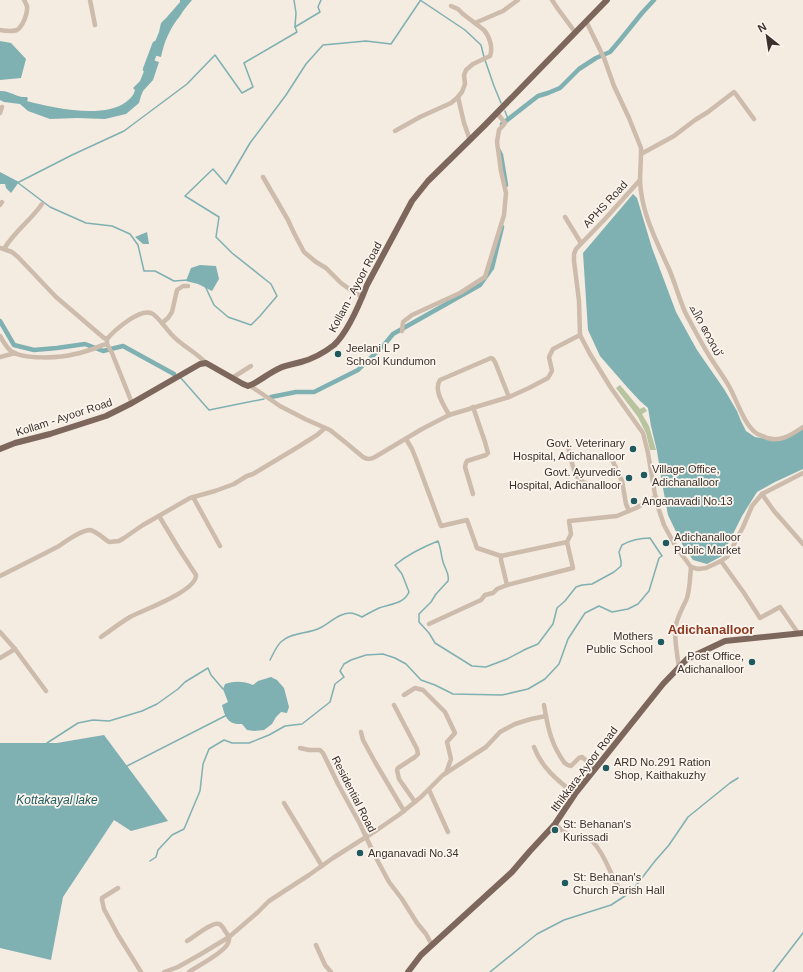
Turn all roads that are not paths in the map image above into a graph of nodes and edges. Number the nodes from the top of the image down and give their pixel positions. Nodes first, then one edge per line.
1 (24, 0) edge
2 (90, 0) edge
3 (518, 0) edge
4 (552, 0) edge
5 (607, 0) edge
6 (451, 6) dead end
7 (586, 21) junction
8 (475, 23) junction
9 (95, 25) dead end
10 (0, 30) edge
11 (575, 32) junction
12 (458, 97) junction
13 (2, 107) dead end
14 (0, 113) edge
15 (497, 113) junction
16 (754, 119) dead end
17 (396, 131) dead end
18 (470, 140) junction
19 (641, 154) junction
20 (263, 177) dead end
21 (640, 180) junction
22 (42, 204) dead end
23 (565, 217) dead end
24 (581, 243) junction
25 (2, 249) edge
26 (188, 286) dead end
27 (363, 296) junction
28 (162, 323) junction
29 (402, 331) dead end
30 (580, 335) junction
31 (0, 336) edge
32 (107, 342) junction
33 (15, 353) junction
34 (0, 358) edge
35 (206, 362) junction
36 (251, 366) dead end
37 (232, 378) junction
38 (249, 385) junction
39 (509, 397) junction
40 (132, 403) junction
41 (472, 408) junction
42 (449, 415) junction
43 (803, 427) edge
44 (325, 428) junction
45 (406, 439) junction
46 (568, 446) dead end
47 (0, 449) edge
48 (610, 455) dead end
49 (803, 473) edge
50 (622, 483) junction
51 (473, 494) dead end
52 (762, 494) junction
53 (656, 496) junction
54 (193, 497) junction
55 (629, 511) junction
56 (159, 516) junction
57 (567, 542) junction
58 (803, 544) edge
59 (220, 546) dead end
60 (502, 556) junction
61 (722, 561) junction
62 (691, 567) junction
63 (0, 576) edge
64 (507, 585) junction
65 (429, 624) dead end
66 (0, 632) edge
67 (801, 633) edge
68 (101, 637) dead end
69 (15, 649) junction
70 (0, 658) edge
71 (679, 667) junction
72 (46, 691) dead end
73 (404, 695) dead end
74 (394, 705) dead end
75 (544, 705) dead end
76 (546, 716) junction
77 (361, 732) dead end
78 (534, 747) dead end
79 (300, 748) dead end
80 (596, 768) junction
81 (446, 773) junction
82 (429, 790) junction
83 (574, 794) junction
84 (415, 802) junction
85 (284, 803) dead end
86 (404, 811) junction
87 (555, 824) junction
88 (448, 832) dead end
89 (366, 838) junction
90 (322, 866) junction
91 (118, 888) dead end
92 (622, 893) dead end
93 (229, 936) junction
94 (187, 941) dead end
95 (316, 945) dead end
96 (432, 945) junction
97 (141, 972) edge
98 (164, 972) edge
99 (189, 972) edge
100 (331, 972) edge
101 (408, 972) edge

1 - 10 street
2 - 9 street
3 - 8 street
4 - 11 street
5 - 7 main road, Kollam - Ayoor Road
6 - 8 street
7 - 11 main road, Kollam - Ayoor Road
7 - 19 street, APHS Road
8 - 12 street
11 - 15 main road, Kollam - Ayoor Road
12 - 17 street
12 - 18 street
13 - 14 street
15 - 18 main road, Kollam - Ayoor Road
15 - 29 street
16 - 19 street
18 - 27 main road, Kollam - Ayoor Road
19 - 21 street, APHS Road
20 - 27 street
21 - 24 street, APHS Road
21 - 43 street, ചിറ റോഡ്
22 - 25 street
23 - 24 street
24 - 30 street, APHS Road
25 - 32 street
26 - 28 street
27 - 38 main road, Kollam - Ayoor Road
28 - 32 street
28 - 35 street
30 - 39 street
30 - 53 street
31 - 33 street
32 - 33 street
32 - 40 street
33 - 34 street
35 - 37 main road
35 - 40 main road, Kollam - Ayoor Road
36 - 37 street
37 - 38 main road
38 - 44 street
39 - 41 street
39 - 42 street
40 - 47 main road, Kollam - Ayoor Road
41 - 42 street
41 - 51 street
42 - 45 street
44 - 45 street
44 - 54 street
45 - 60 street
46 - 50 street
48 - 50 street
49 - 52 street
50 - 55 street
52 - 58 street
52 - 61 street
53 - 55 street
53 - 62 street
54 - 56 street
54 - 59 street
55 - 57 street
56 - 63 street
56 - 68 street
57 - 60 street
57 - 64 street
60 - 64 street
61 - 62 street
61 - 67 street
62 - 71 street
64 - 65 street
66 - 69 street
67 - 71 main road, Ithikkara-Ayoor Road
69 - 70 street
69 - 72 street
71 - 80 main road, Ithikkara-Ayoor Road
73 - 81 street
74 - 84 street
75 - 76 street
76 - 80 street
76 - 81 street
77 - 86 street
78 - 83 street
79 - 89 street, Residential Road
80 - 83 main road, Ithikkara-Ayoor Road
81 - 82 street
82 - 84 street
82 - 88 street
83 - 87 main road, Ithikkara-Ayoor Road
84 - 86 street
85 - 90 street
86 - 89 street
87 - 92 street
87 - 96 main road, Ithikkara-Ayoor Road
89 - 90 street
89 - 96 street, Residential Road
90 - 93 street
91 - 97 street
93 - 94 street
93 - 98 street
93 - 99 street
95 - 100 street
96 - 101 main road, Ithikkara-Ayoor Road

